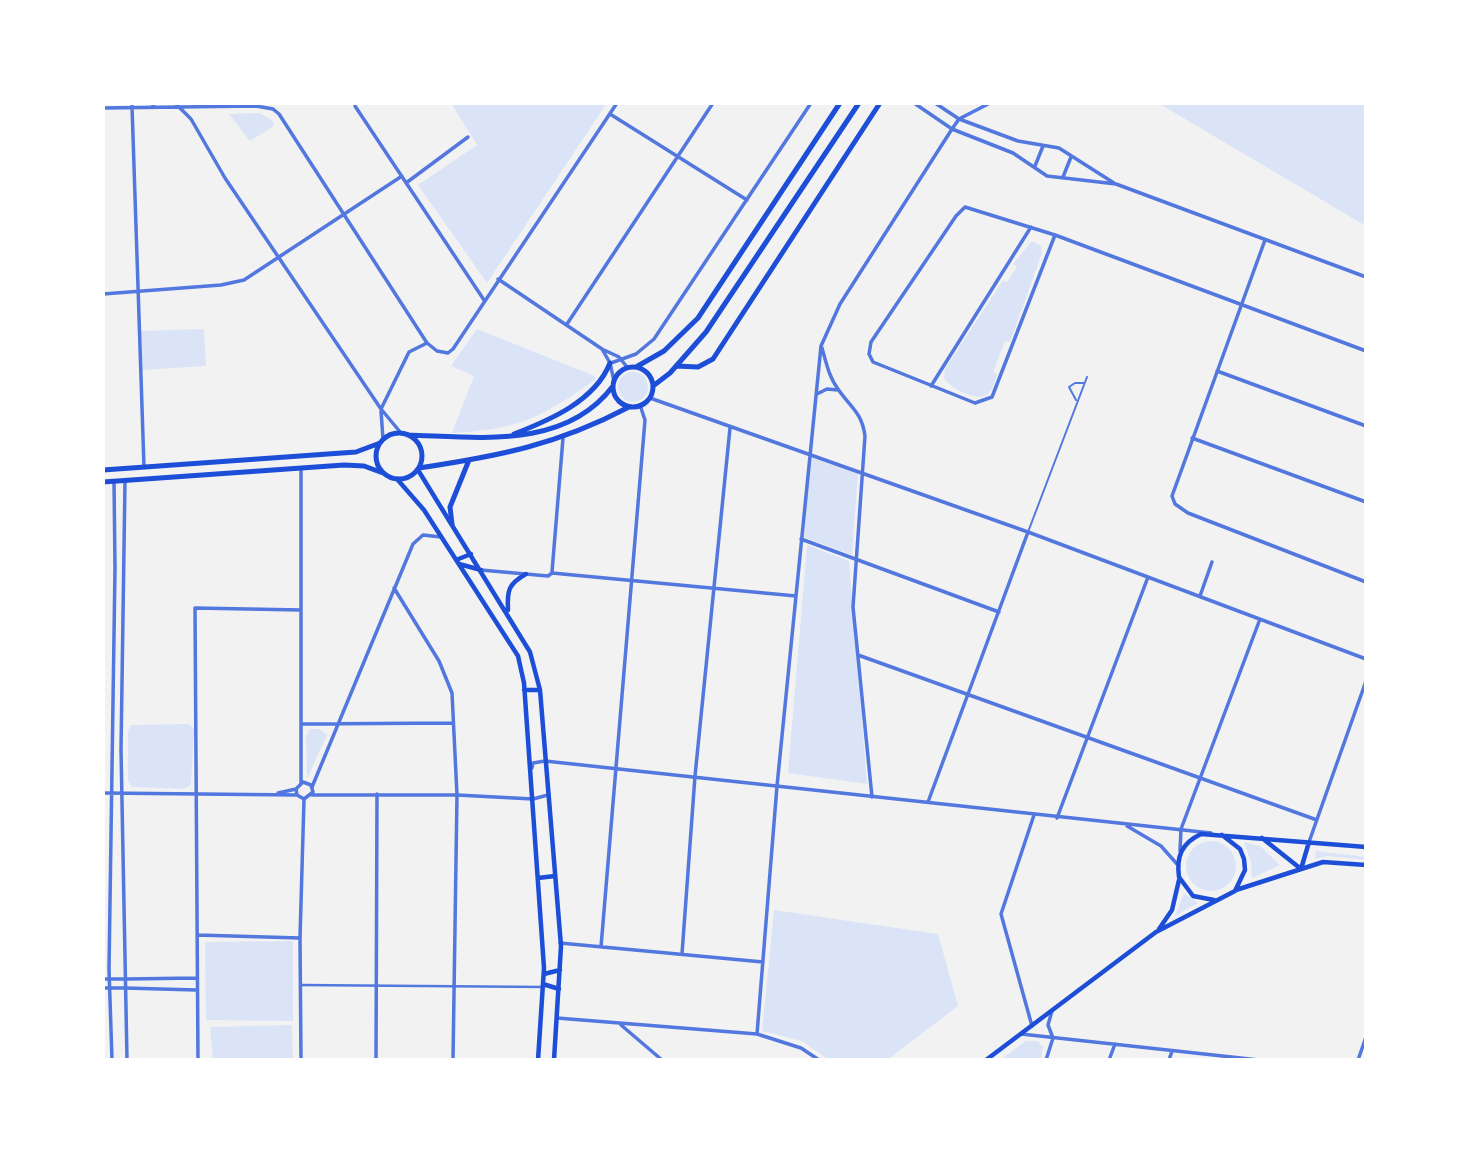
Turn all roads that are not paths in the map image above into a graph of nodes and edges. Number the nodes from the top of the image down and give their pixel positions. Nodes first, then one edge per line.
1 (617, 103) edge
2 (713, 103) edge
3 (811, 103) edge
4 (840, 103) edge
5 (859, 103) edge
6 (880, 103) edge
7 (914, 103) edge
8 (935, 103) edge
9 (989, 103) edge
10 (154, 105) edge
11 (178, 105) edge
12 (132, 106) junction
13 (355, 106) dead end
14 (103, 108) edge
15 (610, 114) junction
16 (959, 120) junction
17 (952, 129) junction
18 (468, 137) dead end
19 (1043, 146) junction
20 (678, 156) junction
21 (1071, 157) junction
22 (1035, 166) junction
23 (402, 176) junction
24 (1063, 178) junction
25 (407, 183) junction
26 (1116, 184) junction
27 (747, 200) junction
28 (346, 214) junction
29 (1031, 227) junction
30 (1055, 235) junction
31 (1265, 240) junction
32 (279, 259) junction
33 (1366, 277) edge
34 (498, 279) junction
35 (137, 292) junction
36 (103, 293) edge
37 (484, 300) junction
38 (1242, 305) junction
39 (567, 324) junction
40 (427, 343) junction
41 (821, 346) junction
42 (602, 349) junction
43 (1366, 351) edge
44 (623, 360) junction
45 (610, 363) junction
46 (676, 366) junction
47 (627, 367) junction
48 (636, 367) junction
49 (1217, 371) junction
50 (1087, 377) dead end
51 (613, 383) junction
52 (1084, 383) junction
53 (653, 386) junction
54 (930, 386) junction
55 (838, 390) junction
56 (816, 395) junction
57 (650, 398) junction
58 (1077, 401) junction
59 (640, 405) junction
60 (629, 407) junction
61 (381, 409) junction
62 (1366, 426) edge
63 (730, 428) junction
64 (405, 434) junction
65 (505, 437) junction
66 (563, 438) junction
67 (1192, 438) junction
68 (381, 441) junction
69 (808, 453) junction
70 (469, 460) junction
71 (144, 467) junction
72 (301, 468) junction
73 (419, 469) junction
74 (103, 470) edge
75 (861, 472) junction
76 (383, 473) junction
77 (397, 479) junction
78 (114, 481) junction
79 (124, 481) junction
80 (103, 482) edge
81 (1366, 502) edge
82 (452, 524) junction
83 (1028, 532) junction
84 (442, 538) junction
85 (802, 539) junction
86 (471, 554) junction
87 (855, 559) junction
88 (457, 562) junction
89 (1212, 562) dead end
90 (116, 568) junction
91 (124, 568) junction
92 (481, 570) junction
93 (552, 573) junction
94 (526, 574) junction
95 (1148, 577) junction
96 (632, 582) junction
97 (1366, 582) edge
98 (394, 588) junction
99 (714, 589) junction
100 (796, 596) junction
101 (1200, 596) junction
102 (301, 610) junction
103 (999, 611) junction
104 (509, 614) junction
105 (115, 615) junction
106 (123, 615) junction
107 (1260, 619) junction
108 (859, 655) junction
109 (1366, 659) edge
110 (1366, 681) edge
111 (524, 690) junction
112 (540, 690) junction
113 (968, 695) junction
114 (339, 723) junction
115 (453, 723) junction
116 (301, 724) junction
117 (1087, 738) junction
118 (545, 761) junction
119 (615, 769) junction
120 (531, 772) junction
121 (695, 776) junction
122 (1200, 780) junction
123 (301, 783) junction
124 (777, 786) junction
125 (313, 788) junction
126 (296, 789) junction
127 (103, 793) edge
128 (113, 793) junction
129 (123, 793) junction
130 (198, 793) junction
131 (273, 794) junction
132 (324, 794) junction
133 (377, 794) junction
134 (297, 795) junction
135 (312, 795) junction
136 (457, 795) junction
137 (548, 795) junction
138 (872, 797) junction
139 (304, 799) junction
140 (533, 799) junction
141 (928, 804) junction
142 (1034, 815) junction
143 (1057, 818) junction
144 (1317, 820) junction
145 (1125, 825) junction
146 (1181, 829) junction
147 (1211, 832) junction
148 (1222, 835) junction
149 (1261, 837) junction
150 (1309, 842) junction
151 (1366, 847) edge
152 (1180, 852) junction
153 (1177, 864) junction
154 (1366, 865) edge
155 (1301, 869) junction
156 (555, 876) junction
157 (1179, 877) junction
158 (538, 878) junction
159 (1235, 891) junction
160 (1217, 900) junction
161 (1156, 932) junction
162 (197, 935) junction
163 (300, 938) junction
164 (560, 943) junction
165 (601, 947) junction
166 (682, 954) junction
167 (763, 962) junction
168 (560, 970) junction
169 (544, 974) junction
170 (197, 978) junction
171 (106, 979) edge
172 (124, 979) junction
173 (300, 985) junction
174 (374, 986) junction
175 (454, 986) junction
176 (543, 986) junction
177 (103, 988) edge
178 (109, 988) junction
179 (125, 988) junction
180 (559, 989) junction
181 (197, 990) junction
182 (1052, 1010) junction
183 (557, 1018) junction
184 (619, 1024) junction
185 (1032, 1026) junction
186 (757, 1034) junction
187 (1021, 1034) junction
188 (1366, 1037) edge
189 (1053, 1038) junction
190 (1115, 1044) junction
191 (1172, 1051) junction
192 (1231, 1058) edge
193 (112, 1060) edge
194 (127, 1060) edge
195 (198, 1060) edge
196 (301, 1060) edge
197 (376, 1060) edge
198 (453, 1060) edge
199 (538, 1060) edge
200 (554, 1060) edge
201 (662, 1060) edge
202 (819, 1060) edge
203 (986, 1060) edge
204 (1046, 1060) edge
205 (1109, 1060) edge
206 (1169, 1060) edge
207 (1259, 1060) edge
208 (1358, 1060) edge

1 - 15 street
2 - 20 street
3 - 27 street
4 - 48 main road
5 - 46 main road
6 - 46 main road
7 - 17 street
8 - 16 street
9 - 16 street
10 - 11 street
10 - 12 street
11 - 28 street
11 - 32 street
12 - 14 street
12 - 35 street
13 - 23 street
15 - 20 street
15 - 34 street
16 - 17 street
16 - 19 street
17 - 22 street
17 - 41 street
18 - 25 street
19 - 21 street
19 - 22 street
20 - 27 street
20 - 39 street
21 - 24 street
21 - 26 street
22 - 24 street
23 - 25 street
23 - 28 street
24 - 26 street
25 - 37 street
26 - 31 street
27 - 44 street
28 - 32 street
28 - 40 street
29 - 30 street
29 - 54 street
29 - 54 street
30 - 38 street
30 - 54 street
31 - 33 street
31 - 38 street
32 - 35 street
32 - 61 street
34 - 37 street
34 - 39 street
35 - 36 street
35 - 71 street
37 - 40 street
38 - 43 street
38 - 49 street
39 - 42 street
40 - 61 street
41 - 55 street
41 - 56 street
42 - 44 street
42 - 45 street
44 - 45 street
44 - 47 street
45 - 51 street
45 - 65 main road
46 - 53 main road
47 - 48 main road
47 - 51 main road
48 - 53 main road
49 - 62 street
49 - 67 street
50 - 52 lane
51 - 60 main road
51 - 65 main road
52 - 58 lane
52 - 58 lane
53 - 57 main road
55 - 56 street
55 - 75 street
56 - 69 street
57 - 59 main road
57 - 63 street
58 - 83 lane
59 - 60 main road
59 - 96 street
60 - 66 main road
61 - 64 street
61 - 68 street
63 - 69 street
63 - 99 street
64 - 65 main road
64 - 68 main road
64 - 73 main road
66 - 70 main road
66 - 93 street
67 - 81 street
67 - 97 street
68 - 71 main road
68 - 76 main road
69 - 75 street
69 - 85 street
70 - 73 main road
70 - 82 main road
71 - 74 main road
72 - 76 main road
72 - 79 main road
72 - 102 street
73 - 77 main road
73 - 82 main road
75 - 83 street
75 - 87 street
76 - 77 main road
77 - 84 main road
78 - 79 main road
78 - 80 main road
78 - 90 street
79 - 91 street
82 - 86 main road
83 - 95 street
83 - 103 street
84 - 88 main road
84 - 98 street
85 - 87 street
85 - 100 street
86 - 88 main road
86 - 92 main road
87 - 103 street
87 - 108 street
88 - 92 main road
88 - 111 main road
89 - 101 street
90 - 91 street
90 - 105 street
91 - 106 street
92 - 94 street
92 - 104 main road
93 - 94 street
93 - 96 street
94 - 104 main road
95 - 101 street
95 - 117 street
96 - 99 street
96 - 119 street
98 - 114 street
98 - 115 street
99 - 100 street
99 - 121 street
100 - 124 street
101 - 107 street
102 - 116 street
102 - 130 street
103 - 113 street
104 - 112 main road
105 - 106 street
105 - 128 street
106 - 129 street
107 - 109 street
107 - 122 street
108 - 113 street
108 - 138 street
110 - 144 street
111 - 112 main road
111 - 120 main road
112 - 118 main road
113 - 117 street
113 - 141 street
114 - 115 street
114 - 116 street
114 - 125 street
115 - 136 street
116 - 123 street
117 - 122 street
117 - 143 street
118 - 119 street
118 - 120 street
118 - 137 main road
119 - 121 street
119 - 165 street
120 - 140 main road
121 - 124 street
121 - 166 street
122 - 144 street
122 - 146 street
123 - 125 street
123 - 126 street
124 - 138 street
124 - 167 street
125 - 132 street
125 - 135 street
126 - 131 street
126 - 134 street
127 - 128 street
128 - 129 street
128 - 171 street
129 - 130 street
129 - 172 street
130 - 131 street
130 - 162 street
131 - 134 street
132 - 133 street
132 - 135 street
133 - 136 street
133 - 174 street
134 - 139 street
135 - 139 street
136 - 140 street
136 - 175 street
137 - 140 street
137 - 156 main road
138 - 141 street
139 - 163 street
140 - 158 main road
141 - 142 street
142 - 143 street
142 - 185 street
143 - 145 street
144 - 150 street
145 - 146 street
145 - 153 street
146 - 147 street
146 - 152 street
147 - 148 main road
147 - 152 main road
148 - 149 main road
148 - 159 main road
149 - 150 main road
149 - 155 main road
150 - 151 main road
150 - 155 main road
152 - 153 main road
153 - 157 main road
154 - 155 main road
155 - 159 main road
156 - 158 main road
156 - 164 main road
157 - 160 main road
157 - 161 main road
158 - 169 main road
159 - 160 main road
160 - 161 main road
161 - 182 main road
162 - 163 street
162 - 170 street
163 - 173 street
164 - 165 street
164 - 168 main road
165 - 166 street
166 - 167 street
167 - 186 street
168 - 169 main road
168 - 180 main road
169 - 176 main road
170 - 172 street
170 - 181 street
171 - 172 street
171 - 178 street
172 - 179 street
173 - 174 street
173 - 196 street
174 - 175 street
174 - 197 street
175 - 176 street
175 - 198 street
176 - 180 main road
176 - 199 main road
177 - 178 street
178 - 179 street
178 - 193 street
179 - 181 street
179 - 194 street
180 - 183 main road
181 - 195 street
182 - 185 main road
182 - 189 street
183 - 184 street
183 - 200 main road
184 - 186 street
184 - 201 street
185 - 187 main road
186 - 202 street
187 - 189 street
187 - 203 main road
188 - 208 street
189 - 190 street
189 - 204 street
190 - 191 street
190 - 205 street
191 - 192 street
191 - 206 street
192 - 207 street

